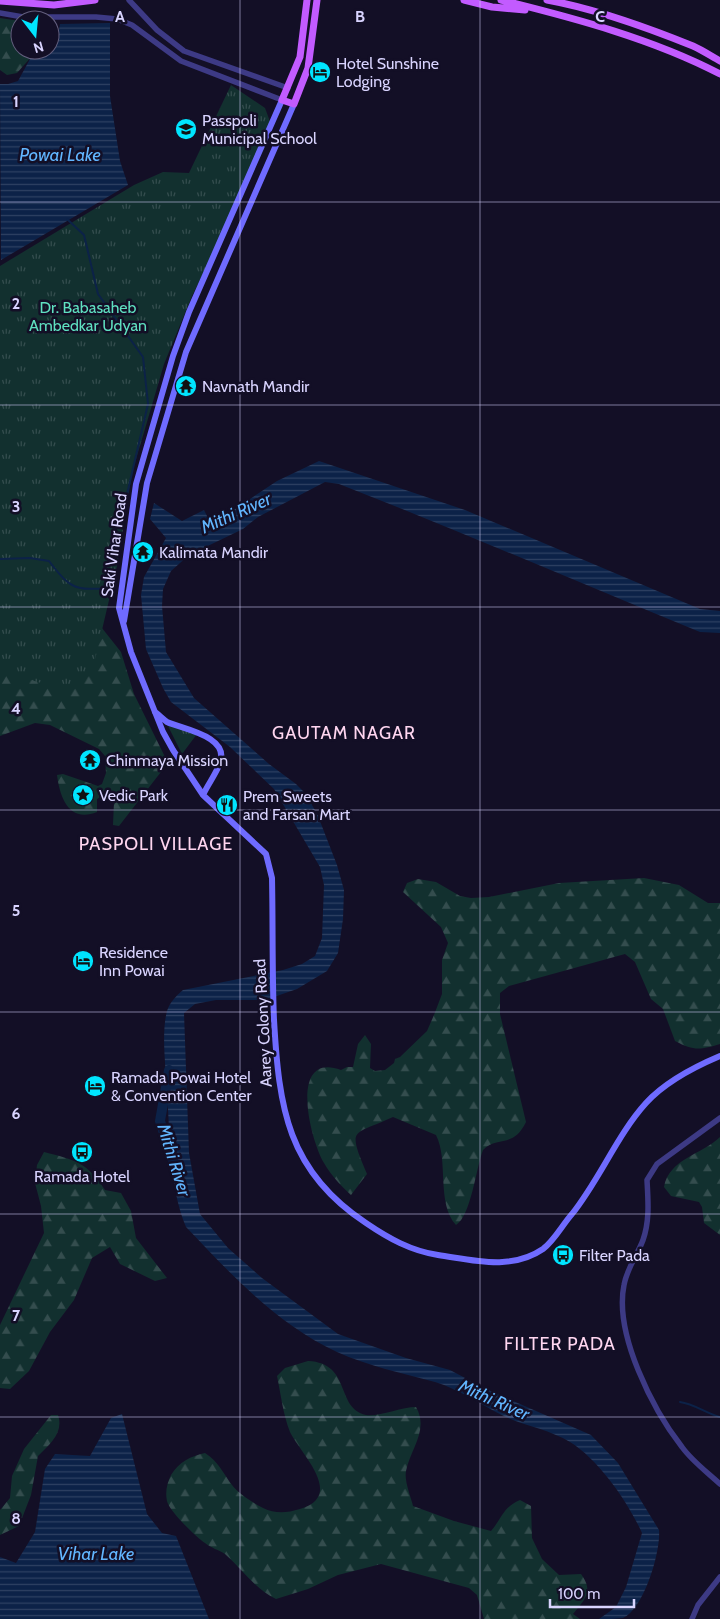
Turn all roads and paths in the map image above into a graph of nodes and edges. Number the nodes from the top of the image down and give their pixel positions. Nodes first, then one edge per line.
1 (95, 0) edge
2 (129, 0) edge
3 (307, 0) edge
4 (317, 0) edge
5 (464, 0) edge
6 (502, 0) edge
7 (547, 0) edge
8 (0, 1) edge
9 (548, 11) junction
10 (0, 13) edge
11 (720, 60) edge
12 (720, 74) edge
13 (288, 88) junction
14 (299, 91) junction
15 (282, 100) junction
16 (294, 104) junction
17 (256, 159) junction
18 (268, 164) junction
19 (142, 463) junction
20 (152, 466) junction
21 (133, 508) junction
22 (143, 510) junction
23 (123, 622) junction
24 (154, 711) junction
25 (203, 795) junction
26 (720, 1056) edge
27 (720, 1118) edge
28 (720, 1484) edge
29 (720, 1576) edge
30 (692, 1619) edge

1 - 8 main road
2 - 13 street
3 - 13 main road
4 - 14 main road
5 - 9 main road
6 - 9 main road
7 - 11 main road
9 - 12 main road
10 - 15 street
13 - 14 main road
13 - 15 main road
14 - 16 main road
15 - 16 main road
15 - 17 main road, Saki Vihar Road
16 - 18 main road, Saki Vihar Road
17 - 18 main road
17 - 19 main road, Saki Vihar Road
18 - 20 main road, Saki Vihar Road
19 - 20 main road
19 - 21 main road, Saki Vihar Road
20 - 22 main road, Saki Vihar Road
21 - 22 main road
21 - 23 main road, Saki Vihar Road
22 - 23 main road, Saki Vihar Road
23 - 24 main road, Aarey Colony Road
24 - 25 main road, Aarey Colony Road
24 - 25 main road
25 - 26 main road, Aarey Colony Road
27 - 28 street
29 - 30 street

